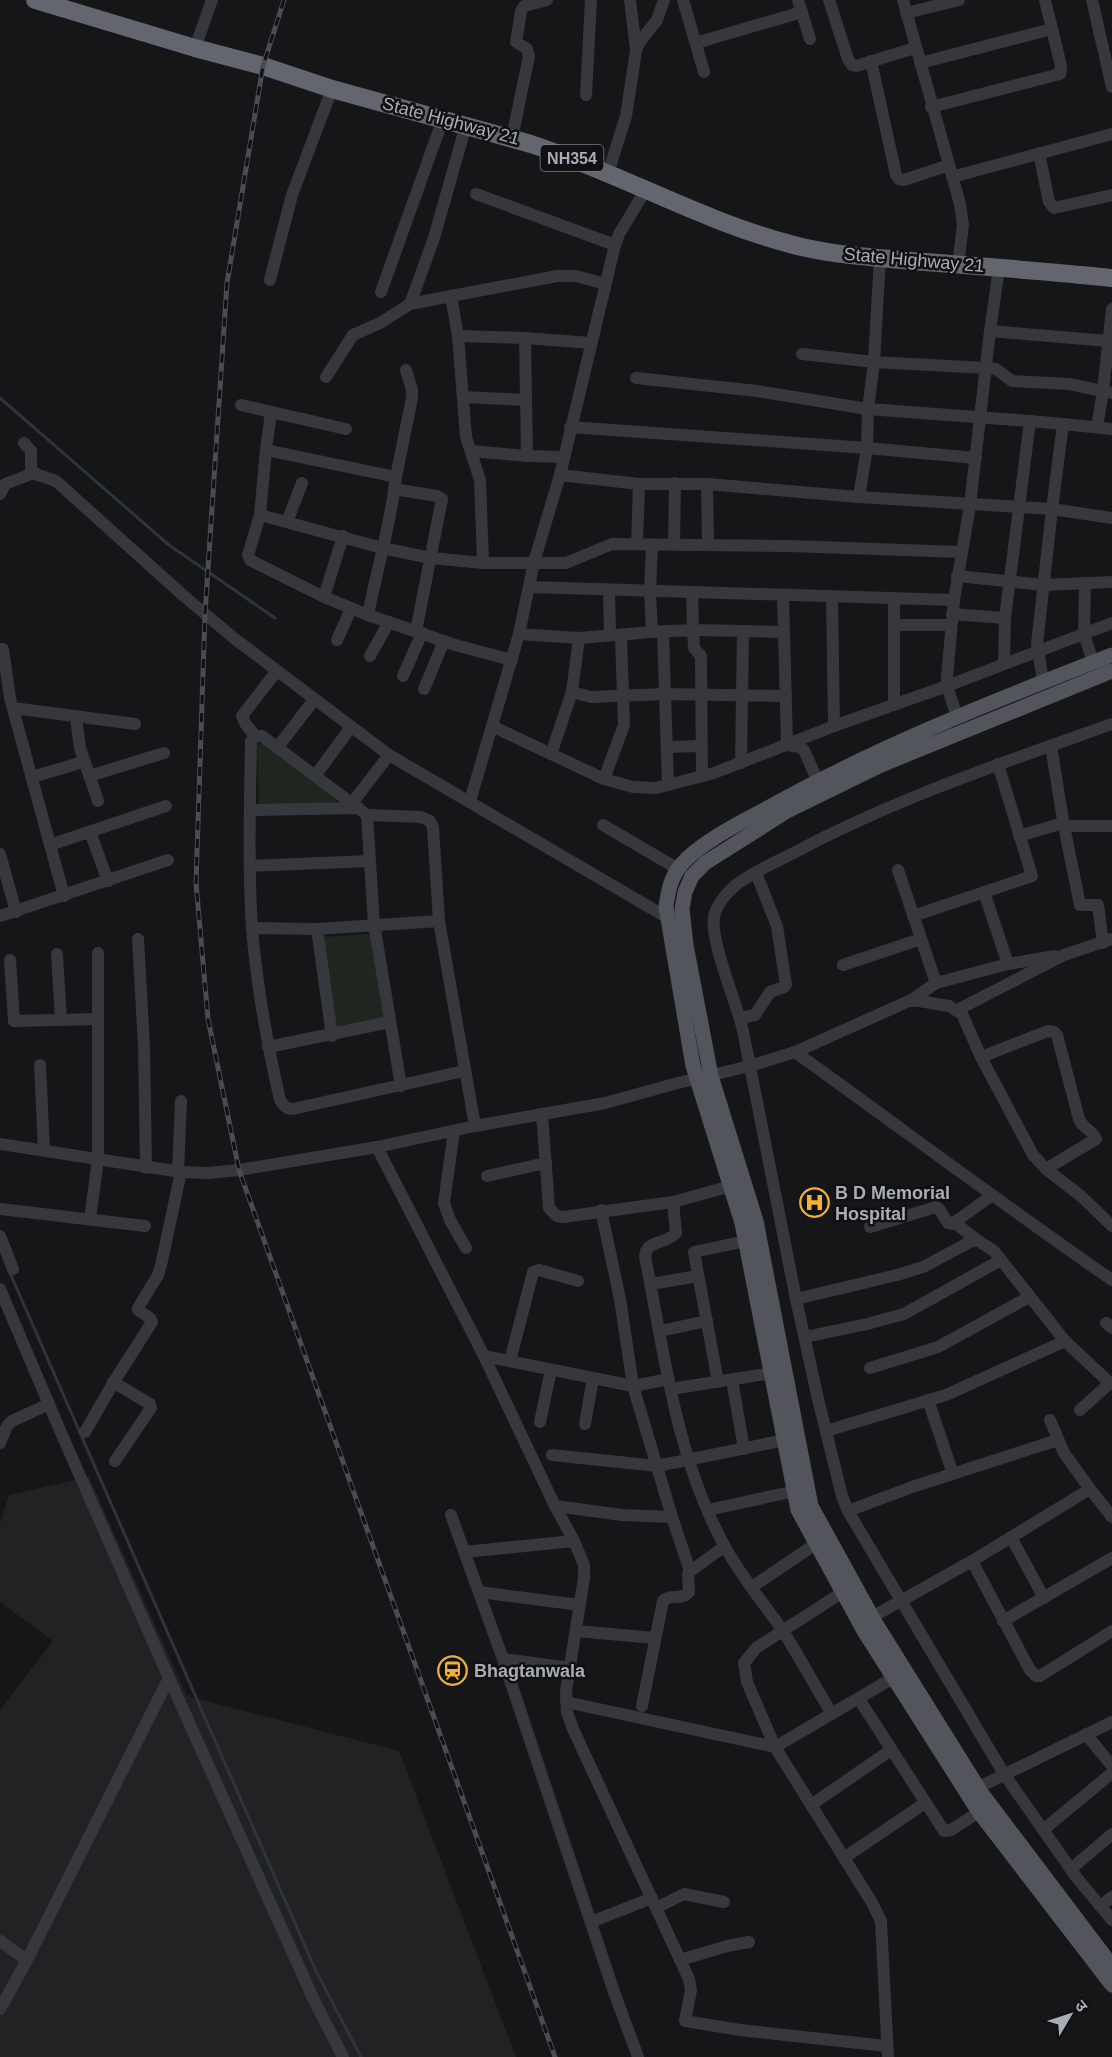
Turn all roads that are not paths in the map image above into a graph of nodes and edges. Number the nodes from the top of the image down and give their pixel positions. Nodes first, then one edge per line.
1 (212, 0) edge
2 (547, 0) edge
3 (591, 0) edge
4 (630, 0) edge
5 (664, 0) edge
6 (683, 0) edge
7 (829, 0) edge
8 (903, 0) edge
9 (958, 0) edge
10 (1045, 0) edge
11 (1092, 0) edge
12 (41, 1) edge
13 (800, 6) edge
14 (906, 13) junction
15 (1052, 29) junction
16 (810, 39) dead end
17 (696, 43) junction
18 (195, 48) junction
19 (915, 48) junction
20 (636, 51) junction
21 (871, 61) junction
22 (920, 63) junction
23 (704, 72) dead end
24 (1112, 87) edge
25 (332, 88) junction
26 (586, 95) dead end
27 (931, 107) junction
28 (443, 119) junction
29 (466, 125) junction
30 (1112, 134) edge
31 (512, 138) junction
32 (1039, 153) junction
33 (951, 171) junction
34 (608, 173) junction
35 (645, 191) junction
36 (476, 194) dead end
37 (1112, 195) edge
38 (615, 245) junction
39 (880, 258) junction
40 (958, 265) junction
41 (999, 268) junction
42 (1112, 278) edge
43 (270, 280) dead end
44 (605, 284) junction
45 (381, 292) dead end
46 (451, 296) junction
47 (410, 304) junction
48 (1112, 314) edge
49 (990, 331) junction
50 (458, 336) junction
51 (525, 338) junction
52 (1108, 341) junction
53 (591, 343) junction
54 (802, 354) dead end
55 (874, 362) junction
56 (987, 368) junction
57 (406, 370) dead end
58 (326, 377) dead end
59 (636, 378) dead end
60 (1107, 392) edge
61 (463, 397) junction
62 (526, 400) junction
63 (241, 405) dead end
64 (868, 409) junction
65 (271, 412) junction
66 (981, 417) junction
67 (1030, 421) junction
68 (1063, 424) junction
69 (570, 427) junction
70 (1097, 427) junction
71 (346, 429) dead end
72 (1112, 429) edge
73 (24, 443) dead end
74 (867, 448) junction
75 (266, 450) junction
76 (471, 451) junction
77 (527, 456) junction
78 (564, 457) junction
79 (976, 458) junction
80 (34, 473) junction
81 (560, 475) junction
82 (302, 483) dead end
83 (395, 483) junction
84 (675, 483) junction
85 (639, 484) junction
86 (707, 484) junction
87 (0, 494) edge
88 (859, 497) junction
89 (970, 505) junction
90 (1019, 507) junction
91 (1052, 509) junction
92 (260, 514) junction
93 (1112, 518) edge
94 (287, 522) junction
95 (343, 536) junction
96 (637, 544) junction
97 (674, 544) junction
98 (708, 544) junction
99 (652, 545) junction
100 (382, 548) junction
101 (960, 552) junction
102 (431, 558) junction
103 (534, 562) junction
104 (483, 563) junction
105 (957, 576) junction
106 (1010, 582) junction
107 (1112, 582) edge
108 (1085, 584) junction
109 (1044, 585) junction
110 (530, 587) junction
111 (609, 590) junction
112 (650, 591) junction
113 (692, 592) junction
114 (783, 596) junction
115 (324, 597) junction
116 (832, 597) junction
117 (894, 598) junction
118 (954, 600) junction
119 (351, 609) junction
120 (368, 615) junction
121 (1005, 618) junction
122 (952, 620) junction
123 (389, 622) junction
124 (1112, 623) edge
125 (894, 625) junction
126 (693, 630) junction
127 (742, 631) junction
128 (419, 632) junction
129 (657, 632) junction
130 (784, 632) junction
131 (519, 634) junction
132 (1084, 634) junction
133 (616, 635) junction
134 (579, 638) junction
135 (337, 640) dead end
136 (444, 641) junction
137 (3, 649) dead end
138 (1037, 651) junction
139 (1112, 655) edge
140 (370, 656) dead end
141 (512, 660) junction
142 (1093, 662) junction
143 (1004, 664) junction
144 (1112, 671) edge
145 (276, 672) junction
146 (403, 676) dead end
147 (1043, 681) junction
148 (947, 686) junction
149 (424, 689) dead end
150 (572, 692) junction
151 (665, 694) junction
152 (624, 696) junction
153 (702, 696) junction
154 (742, 696) junction
155 (786, 696) junction
156 (315, 700) junction
157 (8, 702) edge
158 (894, 705) junction
159 (76, 717) junction
160 (957, 717) junction
161 (135, 724) dead end
162 (1112, 724) edge
163 (492, 726) junction
164 (834, 726) junction
165 (351, 727) junction
166 (255, 736) junction
167 (787, 745) junction
168 (702, 746) junction
169 (667, 747) junction
170 (1051, 747) junction
171 (277, 748) junction
172 (164, 753) dead end
173 (551, 754) junction
174 (389, 755) junction
175 (83, 762) junction
176 (741, 763) junction
177 (998, 764) junction
178 (89, 776) junction
179 (315, 776) junction
180 (702, 776) junction
181 (32, 777) junction
182 (604, 779) junction
183 (817, 780) junction
184 (668, 785) junction
185 (98, 801) dead end
186 (470, 801) junction
187 (166, 806) dead end
188 (359, 809) junction
189 (250, 810) junction
190 (1064, 824) junction
191 (603, 825) dead end
192 (1112, 826) edge
193 (90, 832) junction
194 (1019, 836) junction
195 (50, 845) junction
196 (0, 854) edge
197 (168, 860) dead end
198 (369, 861) junction
199 (250, 866) junction
200 (678, 869) junction
201 (898, 870) dead end
202 (756, 873) junction
203 (108, 880) junction
204 (984, 892) junction
205 (64, 896) junction
206 (16, 912) junction
207 (913, 915) junction
208 (0, 916) edge
209 (668, 918) junction
210 (439, 921) junction
211 (374, 924) junction
212 (252, 928) junction
213 (317, 929) junction
214 (138, 939) dead end
215 (921, 939) junction
216 (1108, 941) edge
217 (98, 953) dead end
218 (57, 954) dead end
219 (1064, 955) junction
220 (10, 960) dead end
221 (1008, 964) junction
222 (843, 965) dead end
223 (936, 983) junction
224 (909, 1001) junction
225 (957, 1010) junction
226 (740, 1018) junction
227 (98, 1019) junction
228 (61, 1020) junction
229 (390, 1022) junction
230 (332, 1036) junction
231 (268, 1047) junction
232 (795, 1052) junction
233 (981, 1057) junction
234 (40, 1065) dead end
235 (750, 1066) junction
236 (464, 1071) junction
237 (704, 1077) junction
238 (401, 1086) junction
239 (181, 1101) dead end
240 (542, 1114) junction
241 (475, 1126) junction
242 (454, 1131) junction
243 (0, 1144) edge
244 (378, 1147) junction
245 (44, 1150) junction
246 (98, 1160) junction
247 (546, 1163) junction
248 (146, 1168) junction
249 (1046, 1169) junction
250 (179, 1172) junction
251 (487, 1176) dead end
252 (731, 1186) junction
253 (992, 1196) junction
254 (673, 1202) junction
255 (0, 1209) edge
256 (601, 1210) junction
257 (90, 1220) junction
258 (955, 1223) junction
259 (145, 1226) dead end
260 (1112, 1226) edge
261 (870, 1227) dead end
262 (0, 1236) edge
263 (977, 1240) junction
264 (746, 1241) junction
265 (466, 1248) dead end
266 (1001, 1260) junction
267 (13, 1269) dead end
268 (698, 1276) junction
269 (1112, 1280) edge
270 (578, 1281) dead end
271 (651, 1284) junction
272 (0, 1289) edge
273 (1029, 1297) junction
274 (796, 1299) junction
275 (707, 1321) junction
276 (660, 1331) junction
277 (805, 1337) junction
278 (1065, 1341) junction
279 (484, 1356) junction
280 (510, 1361) junction
281 (870, 1368) dead end
282 (551, 1370) junction
283 (772, 1373) junction
284 (593, 1378) junction
285 (732, 1380) junction
286 (113, 1382) junction
287 (718, 1382) junction
288 (1111, 1383) edge
289 (670, 1384) junction
290 (633, 1386) junction
291 (928, 1400) junction
292 (49, 1404) junction
293 (1080, 1410) dead end
294 (1050, 1420) dead end
295 (540, 1422) dead end
296 (585, 1424) dead end
297 (826, 1431) junction
298 (85, 1432) dead end
299 (785, 1440) junction
300 (1058, 1440) junction
301 (0, 1443) edge
302 (744, 1449) junction
303 (552, 1455) dead end
304 (115, 1461) dead end
305 (688, 1461) junction
306 (657, 1466) junction
307 (953, 1474) junction
308 (1090, 1490) junction
309 (795, 1491) junction
310 (555, 1506) junction
311 (708, 1510) junction
312 (848, 1511) junction
313 (451, 1515) dead end
314 (672, 1517) junction
315 (1112, 1517) edge
316 (1011, 1537) junction
317 (574, 1541) junction
318 (816, 1543) junction
319 (724, 1546) junction
320 (465, 1552) junction
321 (1112, 1558) edge
322 (972, 1561) junction
323 (690, 1571) junction
324 (752, 1587) junction
325 (479, 1592) junction
326 (843, 1592) junction
327 (1044, 1598) junction
328 (900, 1601) junction
329 (580, 1605) junction
330 (872, 1617) junction
331 (1003, 1621) junction
332 (576, 1631) junction
333 (783, 1631) junction
334 (1112, 1631) edge
335 (655, 1638) junction
336 (503, 1659) junction
337 (570, 1668) junction
338 (169, 1678) junction
339 (893, 1678) junction
340 (859, 1699) junction
341 (566, 1702) junction
342 (642, 1706) dead end
343 (832, 1714) junction
344 (1112, 1722) edge
345 (1086, 1734) junction
346 (775, 1747) junction
347 (891, 1750) junction
348 (1112, 1766) edge
349 (1112, 1773) edge
350 (1004, 1774) junction
351 (972, 1790) junction
352 (925, 1803) junction
353 (811, 1805) junction
354 (979, 1812) junction
355 (1043, 1830) junction
356 (1112, 1834) edge
357 (844, 1858) junction
358 (1071, 1869) junction
359 (1112, 1897) edge
360 (724, 1902) dead end
361 (654, 1903) junction
362 (1100, 1906) junction
363 (1112, 1920) edge
364 (591, 1922) junction
365 (0, 1941) edge
366 (749, 1942) dead end
367 (27, 1960) junction
368 (680, 1960) junction
369 (1112, 1966) edge
370 (1112, 1985) edge
371 (0, 2010) edge
372 (887, 2051) edge
373 (343, 2057) edge
374 (638, 2057) edge

1 - 18 street
2 - 31 street
3 - 26 street
4 - 20 street
5 - 20 street
6 - 17 street
7 - 21 street
8 - 14 street
9 - 14 street
10 - 15 street
11 - 24 street
12 - 18 highway, State Highway 21 / NH354
13 - 16 street
13 - 17 street
14 - 19 street
15 - 22 street
15 - 27 street
17 - 23 street
18 - 25 highway, State Highway 21 / NH354
19 - 21 street
19 - 22 street
20 - 34 street
21 - 33 street
22 - 27 street
25 - 28 highway, State Highway 21 / NH354
25 - 43 street
27 - 33 street
28 - 29 highway, State Highway 21 / NH354
28 - 45 street
29 - 31 highway, State Highway 21 / NH354
29 - 47 street
30 - 32 street
31 - 34 highway, State Highway 21 / NH354
32 - 33 street
32 - 37 street
33 - 40 street
34 - 35 highway, State Highway 21 / NH354
35 - 38 street
35 - 39 highway, State Highway 21 / NH354
36 - 38 street
38 - 44 street
39 - 40 highway, State Highway 21 / NH354
39 - 55 street
40 - 41 highway, State Highway 21 / NH354
41 - 42 highway, State Highway 21 / NH354
41 - 49 street
44 - 46 street
44 - 53 street
46 - 47 street
46 - 50 street
47 - 58 street
48 - 52 street
49 - 52 street
49 - 56 street
50 - 51 street
50 - 61 street
51 - 53 street
51 - 62 street
52 - 60 street
53 - 69 street
54 - 55 street
55 - 56 street
55 - 64 street
56 - 60 street
56 - 66 street
57 - 83 street
59 - 64 street
60 - 70 street
61 - 62 street
61 - 76 street
62 - 77 street
63 - 65 street
64 - 66 street
64 - 74 street
65 - 71 street
65 - 75 street
66 - 67 street
66 - 79 street
67 - 68 street
67 - 90 street
68 - 70 street
68 - 91 street
69 - 74 street
69 - 78 street
70 - 72 street
73 - 80 street
74 - 79 street
74 - 88 street
75 - 83 street
75 - 92 street
76 - 77 street
76 - 104 street
77 - 78 street
78 - 81 street
79 - 89 street
80 - 87 street
80 - 145 street
81 - 85 street
81 - 103 street
82 - 94 street
83 - 100 street
83 - 102 street
84 - 85 street
84 - 86 street
84 - 97 street
85 - 96 street
86 - 88 street
86 - 98 street
88 - 89 street
89 - 90 street
89 - 101 street
90 - 91 street
90 - 106 street
91 - 93 street
91 - 109 street
92 - 94 street
92 - 115 street
94 - 95 street
95 - 100 street
95 - 115 street
96 - 99 street
96 - 103 street
97 - 98 street
97 - 99 street
98 - 101 street
99 - 112 street
100 - 102 street
100 - 120 street
101 - 105 street
102 - 104 street
102 - 128 street
103 - 104 street
103 - 110 street
105 - 106 street
105 - 118 street
106 - 109 street
106 - 121 street
107 - 108 street
108 - 109 street
108 - 132 street
109 - 138 street
110 - 111 street
110 - 131 street
111 - 112 street
111 - 133 street
112 - 113 street
112 - 129 street
113 - 114 street
113 - 126 street
114 - 116 street
114 - 130 street
115 - 119 street
116 - 117 street
116 - 164 street
117 - 118 street
117 - 125 street
118 - 122 street
119 - 120 street
119 - 135 street
120 - 123 street
121 - 122 street
121 - 143 street
122 - 125 street
122 - 148 street
123 - 128 street
123 - 140 street
124 - 132 street
125 - 158 street
126 - 127 street
126 - 129 street
126 - 153 street
127 - 130 street
127 - 154 street
128 - 136 street
128 - 146 street
129 - 133 street
129 - 151 street
130 - 155 street
131 - 134 street
131 - 141 street
132 - 138 street
132 - 142 street
133 - 134 street
133 - 152 street
134 - 150 street
136 - 141 street
136 - 149 street
137 - 157 street
138 - 143 street
138 - 147 street
139 - 142 main road
141 - 163 street
142 - 147 main road
143 - 148 street
144 - 237 main road
145 - 156 street
145 - 166 street
147 - 160 main road
148 - 158 street
148 - 160 street
150 - 152 street
150 - 173 street
151 - 152 street
151 - 153 street
151 - 169 street
152 - 182 street
153 - 154 street
153 - 168 street
154 - 155 street
154 - 176 street
155 - 167 street
156 - 165 street
156 - 171 street
157 - 159 street
157 - 181 street
158 - 164 street
159 - 161 street
159 - 175 street
160 - 183 main road
162 - 170 street
163 - 173 street
163 - 186 street
164 - 167 street
165 - 174 street
165 - 179 street
166 - 171 street
166 - 189 street
167 - 176 street
167 - 183 street
168 - 169 street
168 - 180 street
169 - 184 street
170 - 177 street
170 - 190 street
171 - 179 street
172 - 178 street
173 - 182 street
174 - 186 street
174 - 188 street
175 - 178 street
175 - 181 street
176 - 180 street
177 - 194 street
177 - 202 street
178 - 185 street
179 - 188 street
180 - 184 street
181 - 195 street
182 - 184 street
183 - 200 main road
186 - 209 street
187 - 193 street
188 - 189 street
188 - 198 street
188 - 210 street
189 - 199 street
190 - 192 street
190 - 194 street
190 - 216 street
191 - 200 street
193 - 195 street
193 - 203 street
194 - 204 street
195 - 205 street
196 - 206 street
197 - 203 street
198 - 199 street
198 - 211 street
199 - 212 street
200 - 209 main road
201 - 207 street
202 - 226 street
202 - 226 street
203 - 205 street
204 - 207 street
204 - 221 street
205 - 206 street
206 - 208 street
207 - 215 street
209 - 237 main road
210 - 211 street
210 - 236 street
211 - 213 street
211 - 229 street
212 - 213 street
212 - 231 street
213 - 230 street
214 - 248 street
215 - 222 street
215 - 223 street
216 - 219 street
217 - 227 street
218 - 228 street
219 - 221 street
219 - 225 street
220 - 228 street
221 - 223 street
223 - 224 street
224 - 225 street
224 - 232 street
225 - 233 street
226 - 235 street
227 - 228 street
227 - 246 street
229 - 230 street
229 - 238 street
230 - 231 street
231 - 238 street
232 - 235 street
232 - 253 street
233 - 249 street
233 - 249 street
234 - 245 street
235 - 237 street
235 - 274 street
236 - 238 street
236 - 241 street
237 - 240 street
237 - 252 main road
237 - 330 main road
239 - 250 street
240 - 241 street
240 - 247 street
241 - 242 street
242 - 244 street
242 - 265 street
243 - 245 street
244 - 250 street
244 - 279 street
245 - 246 street
246 - 248 street
246 - 257 street
247 - 251 street
247 - 256 street
248 - 250 street
249 - 260 street
250 - 286 street
252 - 254 street
252 - 264 main road
253 - 258 street
253 - 269 street
254 - 256 street
254 - 271 street
255 - 257 street
256 - 290 street
257 - 259 street
258 - 261 street
258 - 263 street
262 - 267 street
263 - 266 street
263 - 274 street
264 - 268 street
264 - 283 main road
266 - 273 street
266 - 277 street
268 - 271 street
268 - 275 street
270 - 280 street
271 - 276 street
272 - 292 street
273 - 278 street
273 - 281 street
274 - 277 street
275 - 276 street
275 - 287 street
276 - 289 street
277 - 297 street
278 - 288 street
278 - 291 street
279 - 280 street
279 - 310 street
280 - 282 street
282 - 284 street
282 - 295 street
283 - 285 street
283 - 299 main road
284 - 290 street
284 - 296 street
285 - 287 street
285 - 302 street
286 - 298 street
286 - 304 street
287 - 289 street
288 - 293 street
289 - 290 street
289 - 305 street
290 - 306 street
291 - 297 street
291 - 307 street
292 - 301 street
292 - 338 street
294 - 300 street
297 - 312 street
299 - 302 street
299 - 309 main road
300 - 307 street
300 - 308 street
302 - 305 street
303 - 306 street
305 - 306 street
305 - 311 street
306 - 314 street
307 - 312 street
308 - 315 street
308 - 316 street
309 - 311 street
309 - 318 main road
310 - 314 street
310 - 317 street
311 - 319 street
312 - 328 street
313 - 320 street
314 - 323 street
316 - 322 street
316 - 327 street
317 - 320 street
317 - 329 street
318 - 324 street
318 - 326 main road
319 - 323 street
319 - 324 street
320 - 325 street
321 - 327 street
322 - 328 street
322 - 331 street
323 - 335 street
324 - 333 street
325 - 329 street
325 - 336 street
326 - 333 street
326 - 339 main road
327 - 331 street
328 - 330 street
328 - 350 street
329 - 332 street
330 - 351 main road
331 - 334 street
332 - 335 street
332 - 337 street
333 - 343 street
333 - 346 street
335 - 342 street
336 - 337 street
336 - 364 street
337 - 341 street
338 - 367 street
338 - 373 street
339 - 340 street
339 - 351 main road
340 - 343 street
340 - 347 street
341 - 346 street
341 - 361 street
343 - 346 street
344 - 345 street
345 - 348 street
345 - 350 street
346 - 353 street
347 - 352 street
347 - 353 street
349 - 355 street
350 - 351 street
350 - 355 street
351 - 354 main road
351 - 369 main road
352 - 354 street
352 - 357 street
353 - 357 street
354 - 370 main road
355 - 358 street
356 - 358 street
357 - 372 street
358 - 362 street
359 - 362 street
360 - 361 street
361 - 364 street
361 - 368 street
362 - 363 street
364 - 374 street
365 - 367 street
366 - 368 street
367 - 371 street
368 - 372 street

